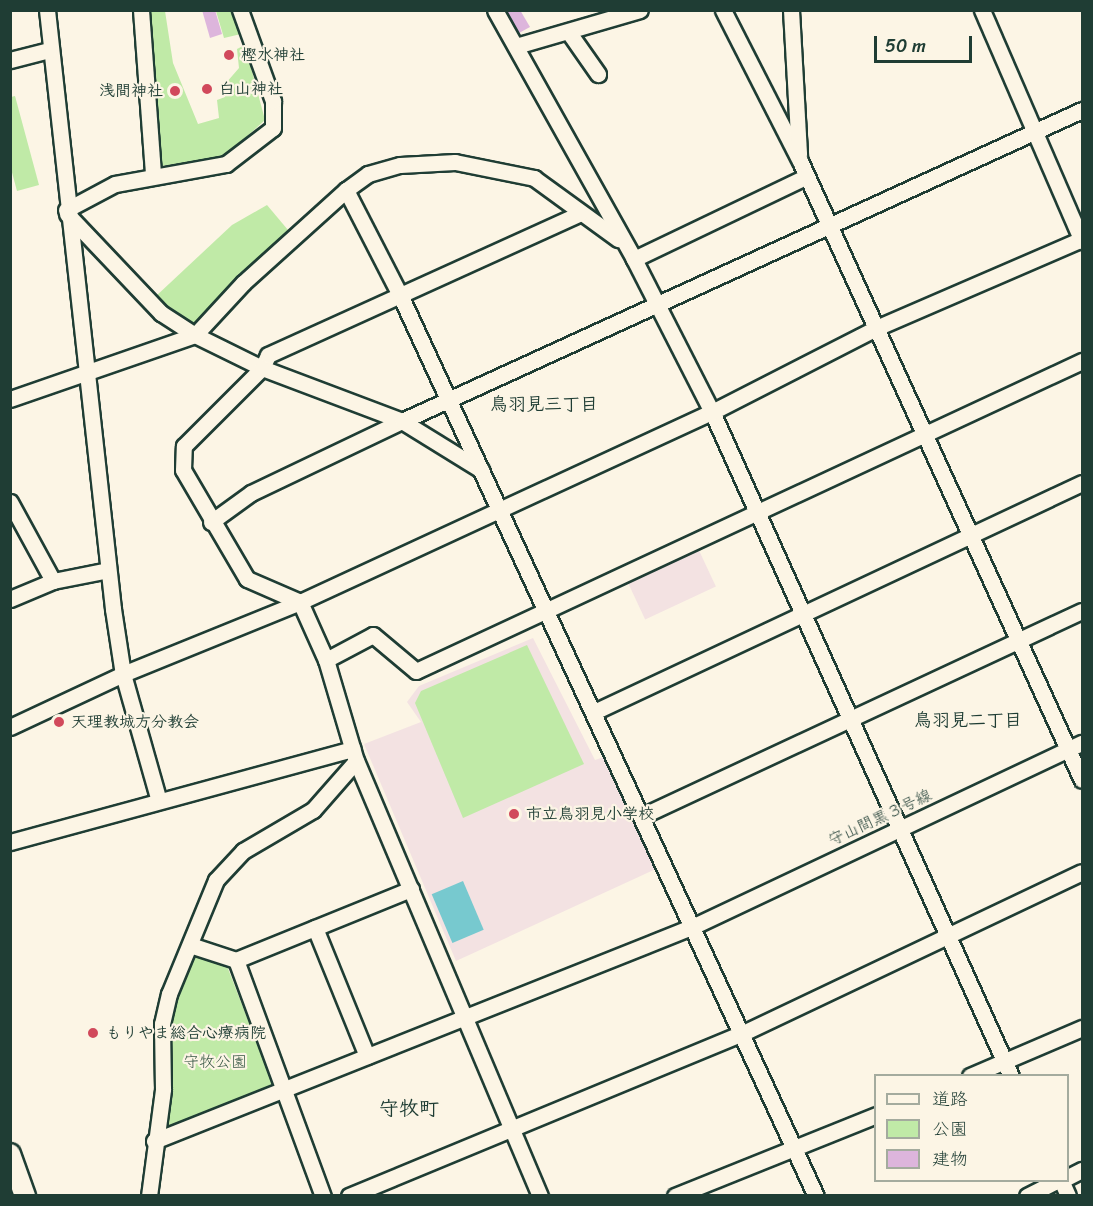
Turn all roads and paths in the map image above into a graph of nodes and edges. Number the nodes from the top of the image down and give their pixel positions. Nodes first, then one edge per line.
1 (47, 10) edge
2 (141, 10) edge
3 (240, 10) edge
4 (495, 10) edge
5 (640, 10) edge
6 (723, 10) edge
7 (791, 10) edge
8 (982, 10) edge
9 (570, 34) junction
10 (516, 46) junction
11 (49, 50) junction
12 (10, 60) edge
13 (598, 74) dead end
14 (1083, 110) edge
15 (1033, 129) junction
16 (800, 161) junction
17 (153, 174) junction
18 (805, 177) junction
19 (346, 190) junction
20 (67, 212) junction
21 (579, 214) junction
22 (827, 226) junction
23 (620, 240) junction
24 (1082, 240) edge
25 (634, 259) junction
26 (400, 295) junction
27 (657, 306) junction
28 (874, 329) junction
29 (195, 335) junction
30 (1083, 361) edge
31 (262, 368) junction
32 (86, 372) junction
33 (10, 399) edge
34 (448, 399) junction
35 (712, 412) junction
36 (402, 421) junction
37 (924, 435) junction
38 (481, 470) junction
39 (1083, 483) edge
40 (10, 502) edge
41 (500, 510) junction
42 (757, 513) junction
43 (211, 522) junction
44 (970, 536) junction
45 (108, 570) junction
46 (54, 581) junction
47 (10, 599) edge
48 (300, 602) junction
49 (546, 610) junction
50 (1083, 611) edge
51 (801, 615) junction
52 (1018, 641) junction
53 (326, 660) junction
54 (123, 674) junction
55 (594, 712) junction
56 (848, 720) junction
57 (10, 727) edge
58 (1076, 746) edge
59 (354, 755) junction
60 (1083, 780) edge
61 (159, 801) junction
62 (642, 816) junction
63 (897, 830) junction
64 (10, 842) edge
65 (1083, 872) edge
66 (411, 889) junction
67 (694, 926) junction
68 (315, 928) junction
69 (946, 936) junction
70 (190, 945) junction
71 (236, 960) junction
72 (466, 1017) junction
73 (1083, 1028) edge
74 (743, 1033) junction
75 (367, 1056) junction
76 (1005, 1061) junction
77 (975, 1074) edge
78 (1010, 1074) edge
79 (284, 1089) junction
80 (874, 1116) edge
81 (513, 1128) junction
82 (154, 1141) junction
83 (795, 1149) junction
84 (10, 1154) edge
85 (1083, 1170) edge
86 (1069, 1177) edge
87 (1056, 1182) edge
88 (1061, 1182) edge
89 (25, 1196) edge
90 (149, 1196) edge
91 (323, 1196) edge
92 (349, 1196) edge
93 (540, 1196) edge
94 (675, 1196) edge
95 (816, 1196) edge
96 (1027, 1196) edge
97 (1068, 1196) edge

1 - 11 street
2 - 17 street
3 - 17 street
4 - 10 street
5 - 9 street
6 - 16 street
7 - 16 street
8 - 15 street
9 - 10 street
9 - 13 street
10 - 23 street
11 - 12 street
11 - 20 street
14 - 15 street
15 - 22 street
15 - 24 street
16 - 18 street
17 - 20 street
18 - 22 street
18 - 25 street
19 - 21 street
19 - 26 street
19 - 29 street
20 - 29 street
20 - 32 street
21 - 23 street
21 - 26 street
22 - 27 street
22 - 28 street
23 - 25 street
24 - 28 street
25 - 27 street
26 - 31 street
26 - 34 street
27 - 34 street
27 - 35 street
28 - 35 street
28 - 37 street
29 - 31 street
29 - 32 street
30 - 37 street
31 - 36 street
31 - 43 street
32 - 33 street
32 - 45 street
34 - 36 street
34 - 38 street
35 - 41 street
35 - 42 street
36 - 38 street
36 - 43 street
37 - 42 street
37 - 44 street
38 - 41 street
39 - 44 street
40 - 46 street
41 - 48 street
41 - 49 street
42 - 49 street
42 - 51 street
43 - 48 street
44 - 51 street
44 - 52 street
45 - 46 street
45 - 54 street
46 - 47 street
48 - 53 street
48 - 54 street
49 - 53 street
49 - 55 street
50 - 52 street
51 - 55 street
51 - 56 street
52 - 56 street
52 - 58 street
53 - 59 street
54 - 57 street
54 - 61 street
55 - 62 street
56 - 62 street
56 - 63 street
58 - 60 street
58 - 63 street, 守山間黒３号線
59 - 61 street
59 - 66 street
59 - 70 street
61 - 64 street
62 - 67 street
63 - 67 street, 守山間黒３号線
63 - 69 street
65 - 69 street
66 - 68 street
66 - 72 street
67 - 72 street, 守山間黒３号線
67 - 74 street
68 - 71 street
68 - 75 street
69 - 74 street
69 - 76 street
70 - 71 street
70 - 82 street
71 - 79 street
72 - 75 street, 守山間黒３号線
72 - 81 street
73 - 76 street
74 - 81 street
74 - 83 street
75 - 79 street, 守山間黒３号線
76 - 77 street
76 - 78 street
79 - 82 street, 守山間黒３号線
79 - 91 street
80 - 83 street
81 - 92 street
81 - 93 street
82 - 90 street
83 - 94 street
83 - 95 street
84 - 89 main road
85 - 86 street
87 - 96 street
88 - 97 street

